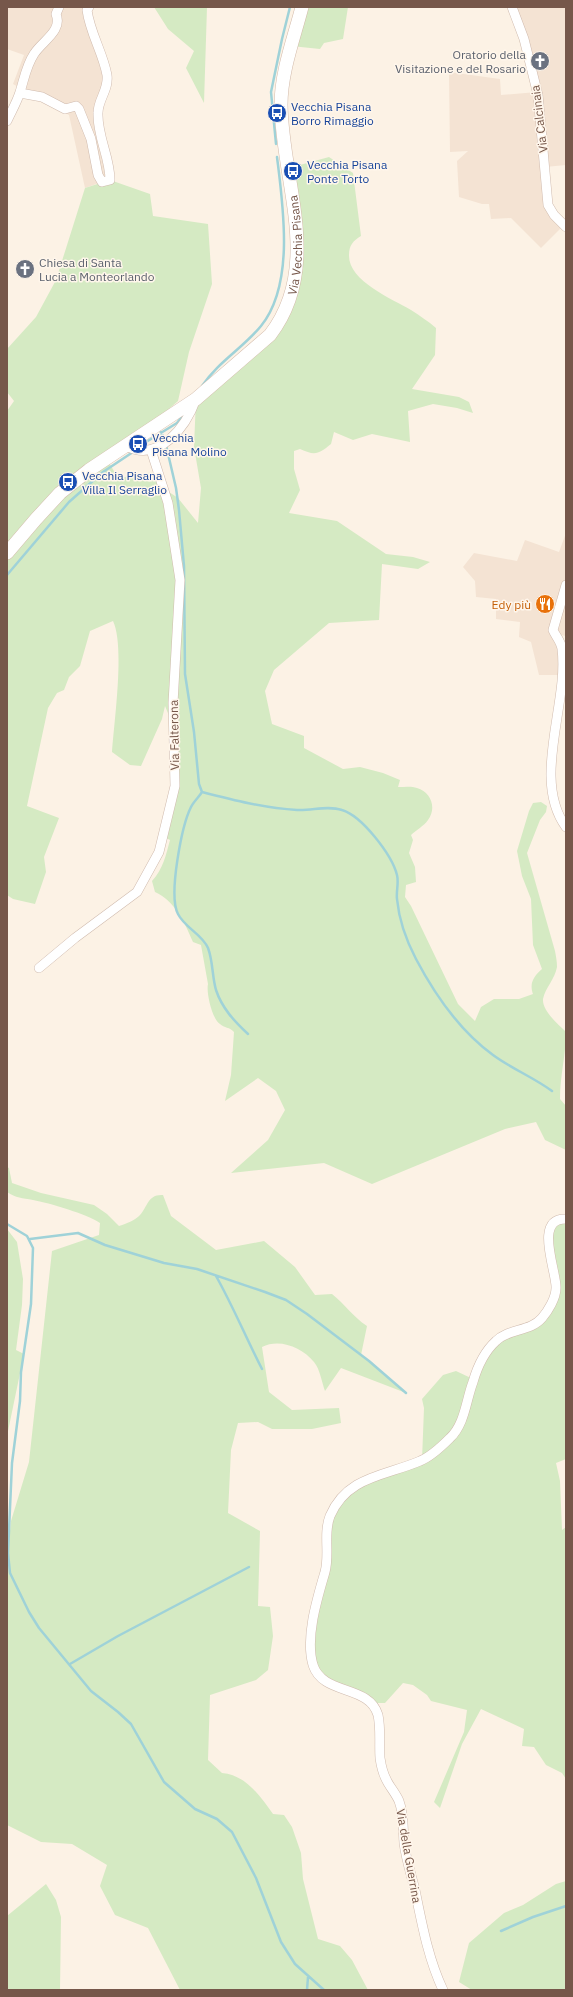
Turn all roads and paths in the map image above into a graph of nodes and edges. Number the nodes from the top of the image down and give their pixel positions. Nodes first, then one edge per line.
1 (59, 7) edge
2 (89, 7) edge
3 (302, 7) edge
4 (512, 7) edge
5 (20, 93) junction
6 (7, 121) edge
7 (566, 227) edge
8 (196, 399) junction
9 (126, 446) junction
10 (151, 450) junction
11 (7, 553) edge
12 (566, 585) edge
13 (566, 827) edge
14 (39, 968) dead end
15 (566, 1219) edge
16 (443, 1990) edge

1 - 5 street
2 - 5 street
3 - 8 main road, Via Vecchia Pisana
4 - 7 street, Via Calcinaia
5 - 6 street
8 - 9 main road, Via Vecchia Pisana
8 - 10 street, Via Vecchia Pisana
9 - 10 street
9 - 11 main road, Via Vecchia Pisana
10 - 14 street, Via Falterona
12 - 13 street
15 - 16 street, Via della Guerrina

